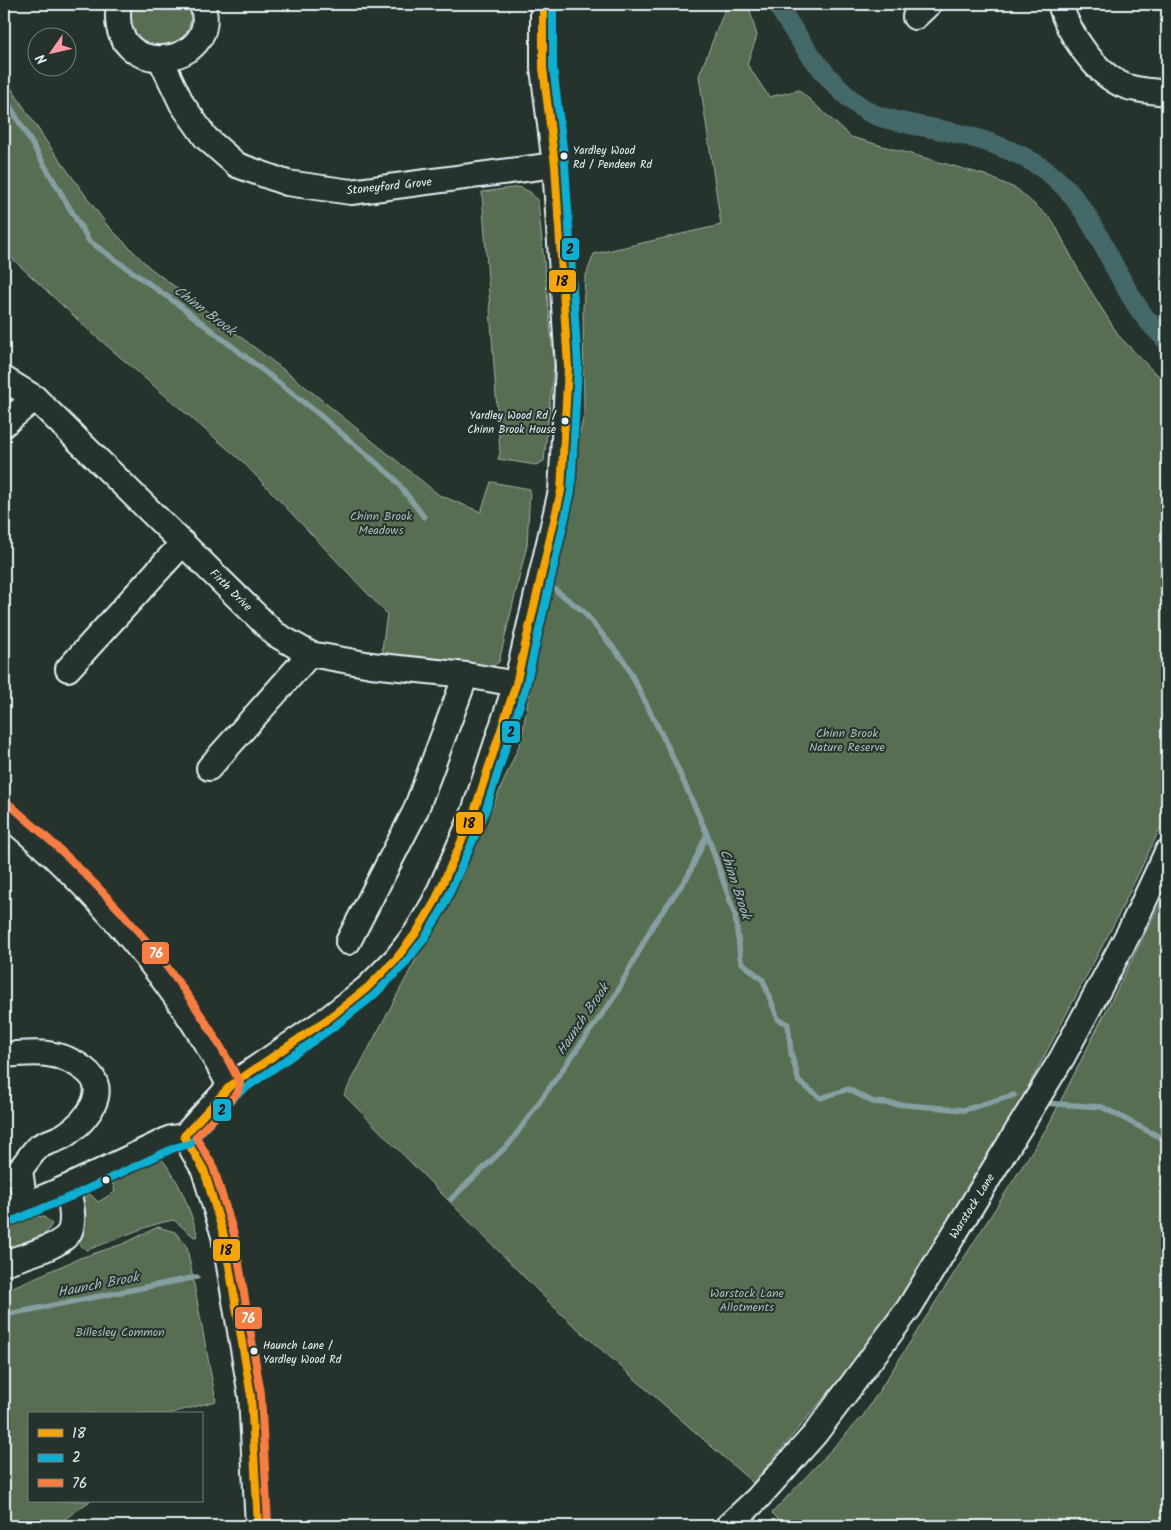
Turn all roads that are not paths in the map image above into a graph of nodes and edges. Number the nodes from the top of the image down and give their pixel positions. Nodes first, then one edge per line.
1 (119, 4) edge
2 (202, 4) edge
3 (543, 4) edge
4 (1060, 4) edge
5 (161, 60) junction
6 (1167, 93) edge
7 (555, 165) junction
8 (4, 379) edge
9 (35, 398) junction
10 (4, 424) edge
11 (183, 543) junction
12 (310, 654) junction
13 (68, 669) dead end
14 (466, 676) junction
15 (516, 684) junction
16 (209, 768) dead end
17 (4, 813) edge
18 (1167, 852) edge
19 (348, 942) dead end
20 (4, 1055) edge
21 (230, 1086) junction
22 (184, 1136) junction
23 (68, 1188) junction
24 (14, 1210) edge
25 (4, 1263) edge
26 (757, 1499) junction
27 (258, 1526) edge
28 (728, 1526) edge
29 (752, 1526) edge

1 - 5 street
2 - 5 street
3 - 7 street
4 - 6 street
5 - 7 street, Stoneyford Grove
7 - 15 street
8 - 9 street, Firth Drive
9 - 10 street
9 - 11 street, Firth Drive
11 - 12 street, Firth Drive
11 - 13 street
12 - 14 street, Firth Drive
12 - 16 street
14 - 15 street, Firth Drive
14 - 19 street
15 - 21 street
17 - 21 street
18 - 26 street, Warstock Lane
20 - 24 street
21 - 22 street
22 - 23 street
22 - 27 street
23 - 24 street
23 - 25 street
26 - 28 street, Warstock Lane
26 - 29 street

